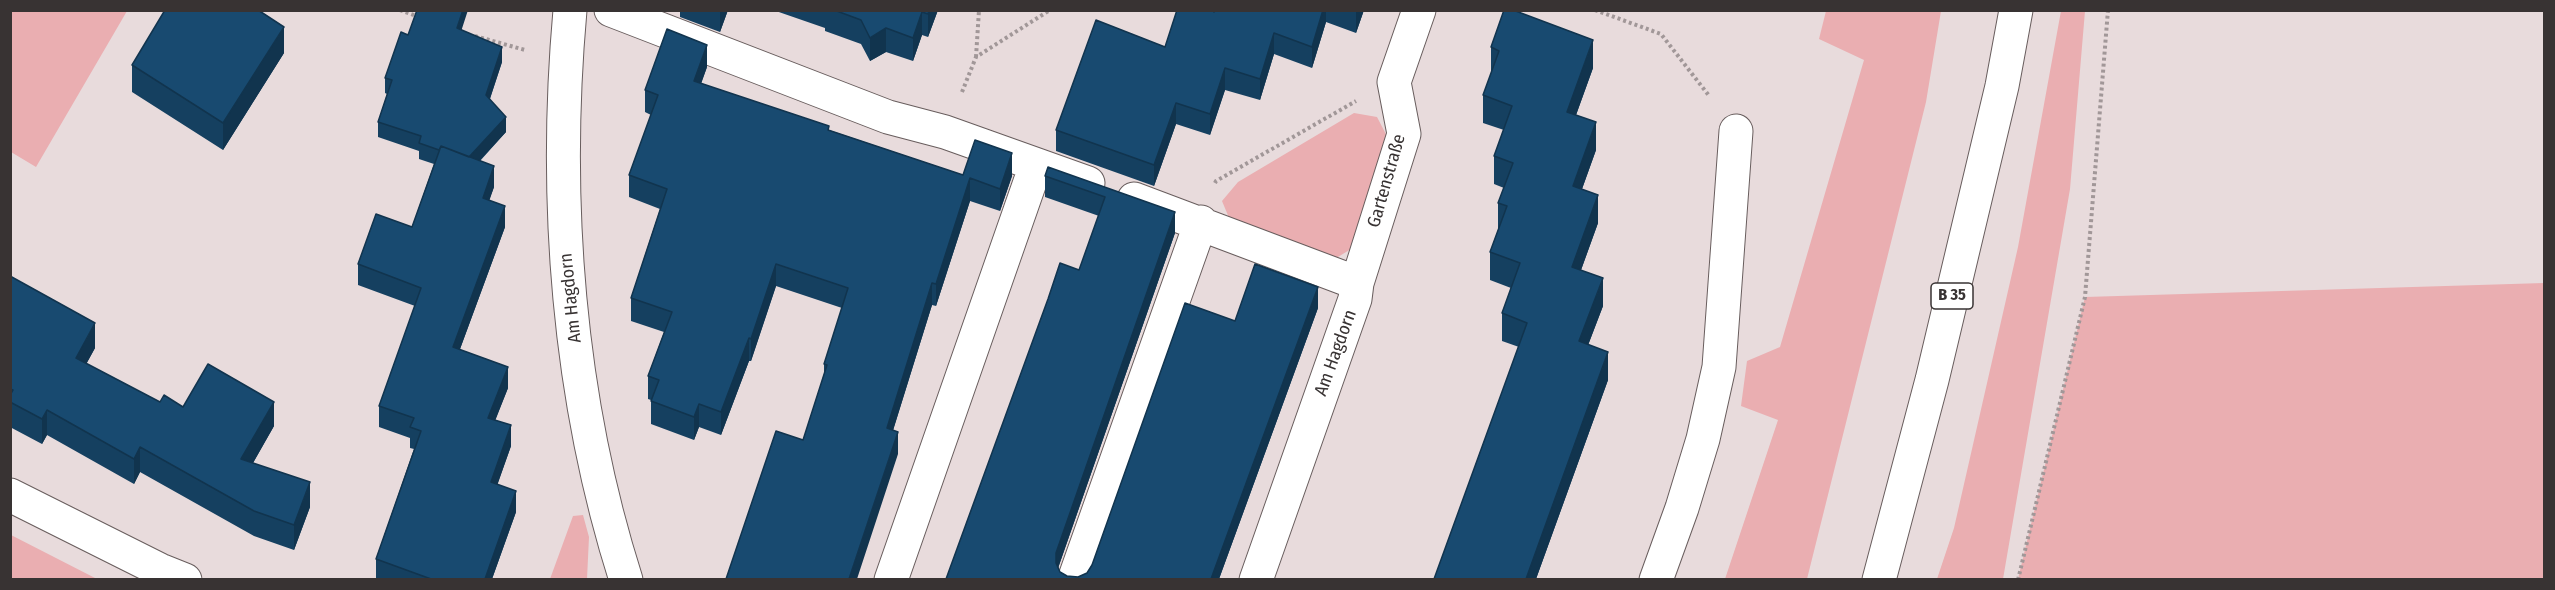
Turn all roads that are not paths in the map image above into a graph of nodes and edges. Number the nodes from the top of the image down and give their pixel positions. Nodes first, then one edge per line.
1 (570, 10) edge
2 (611, 10) edge
3 (1419, 10) edge
4 (2016, 10) edge
5 (1736, 131) road end
6 (1036, 165) junction
7 (1202, 222) junction
8 (1357, 283) junction
9 (10, 495) edge
10 (185, 579) edge
11 (626, 579) edge
12 (891, 579) edge
13 (1074, 579) edge
14 (1256, 579) edge
15 (1656, 579) edge
16 (1879, 579) edge

1 - 11 street, Am Hagdorn
2 - 6 street
3 - 8 street, Gartenstraße
4 - 16 street, B 35
5 - 15 street
6 - 7 street
6 - 12 street
7 - 8 street
7 - 13 street
8 - 14 street, Am Hagdorn
9 - 10 street

